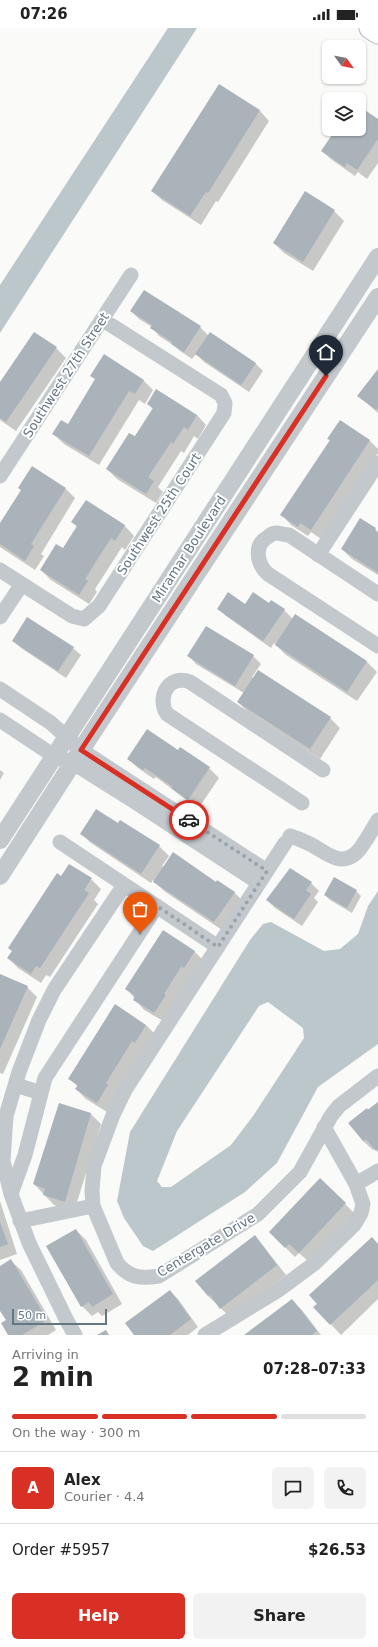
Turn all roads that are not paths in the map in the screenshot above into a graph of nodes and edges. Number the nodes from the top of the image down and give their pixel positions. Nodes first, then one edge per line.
1 (370, 28) edge
2 (378, 33) edge
3 (378, 257) edge
4 (131, 275) dead end
5 (378, 297) edge
6 (102, 320) junction
7 (378, 463) edge
8 (0, 476) edge
9 (318, 555) junction
10 (0, 570) edge
11 (22, 584) junction
12 (378, 594) edge
13 (0, 617) edge
14 (378, 646) edge
15 (0, 689) edge
16 (2, 722) edge
17 (67, 737) junction
18 (54, 756) junction
19 (77, 756) junction
20 (323, 770) dead end
21 (302, 803) dead end
22 (378, 820) edge
23 (0, 840) edge
24 (60, 842) dead end
25 (0, 876) edge
26 (263, 877) junction
27 (124, 885) junction
28 (157, 906) junction
29 (218, 947) junction
30 (378, 1076) edge
31 (16, 1085) junction
32 (41, 1093) junction
33 (324, 1127) junction
34 (378, 1171) edge
35 (356, 1184) junction
36 (11, 1194) junction
37 (93, 1206) junction
38 (20, 1220) junction
39 (75, 1335) edge
40 (205, 1335) edge

1 - 2 main road
3 - 17 street, Miramar Boulevard
4 - 6 street, Southwest 27th Street
5 - 19 street, Miramar Boulevard
6 - 8 street, Southwest 27th Street
6 - 11 street, Southwest 25th Court
7 - 9 street
9 - 12 street
9 - 14 street
10 - 11 street
11 - 13 street
15 - 17 street
16 - 18 street
17 - 18 street, Miramar Boulevard
17 - 19 street
18 - 19 street
18 - 23 street, Miramar Boulevard
19 - 25 street, Miramar Boulevard
19 - 26 street
20 - 21 street
22 - 26 street, Centergate Drive
24 - 27 street
26 - 29 street, Centergate Drive
27 - 28 street
27 - 31 street
28 - 29 street
28 - 32 street
29 - 37 street, Centergate Drive
30 - 33 street, Centergate Drive
31 - 32 street
31 - 36 street
32 - 36 street
33 - 35 street
33 - 37 street, Centergate Drive
34 - 35 street
35 - 40 street
36 - 38 street
37 - 38 street
38 - 39 street

